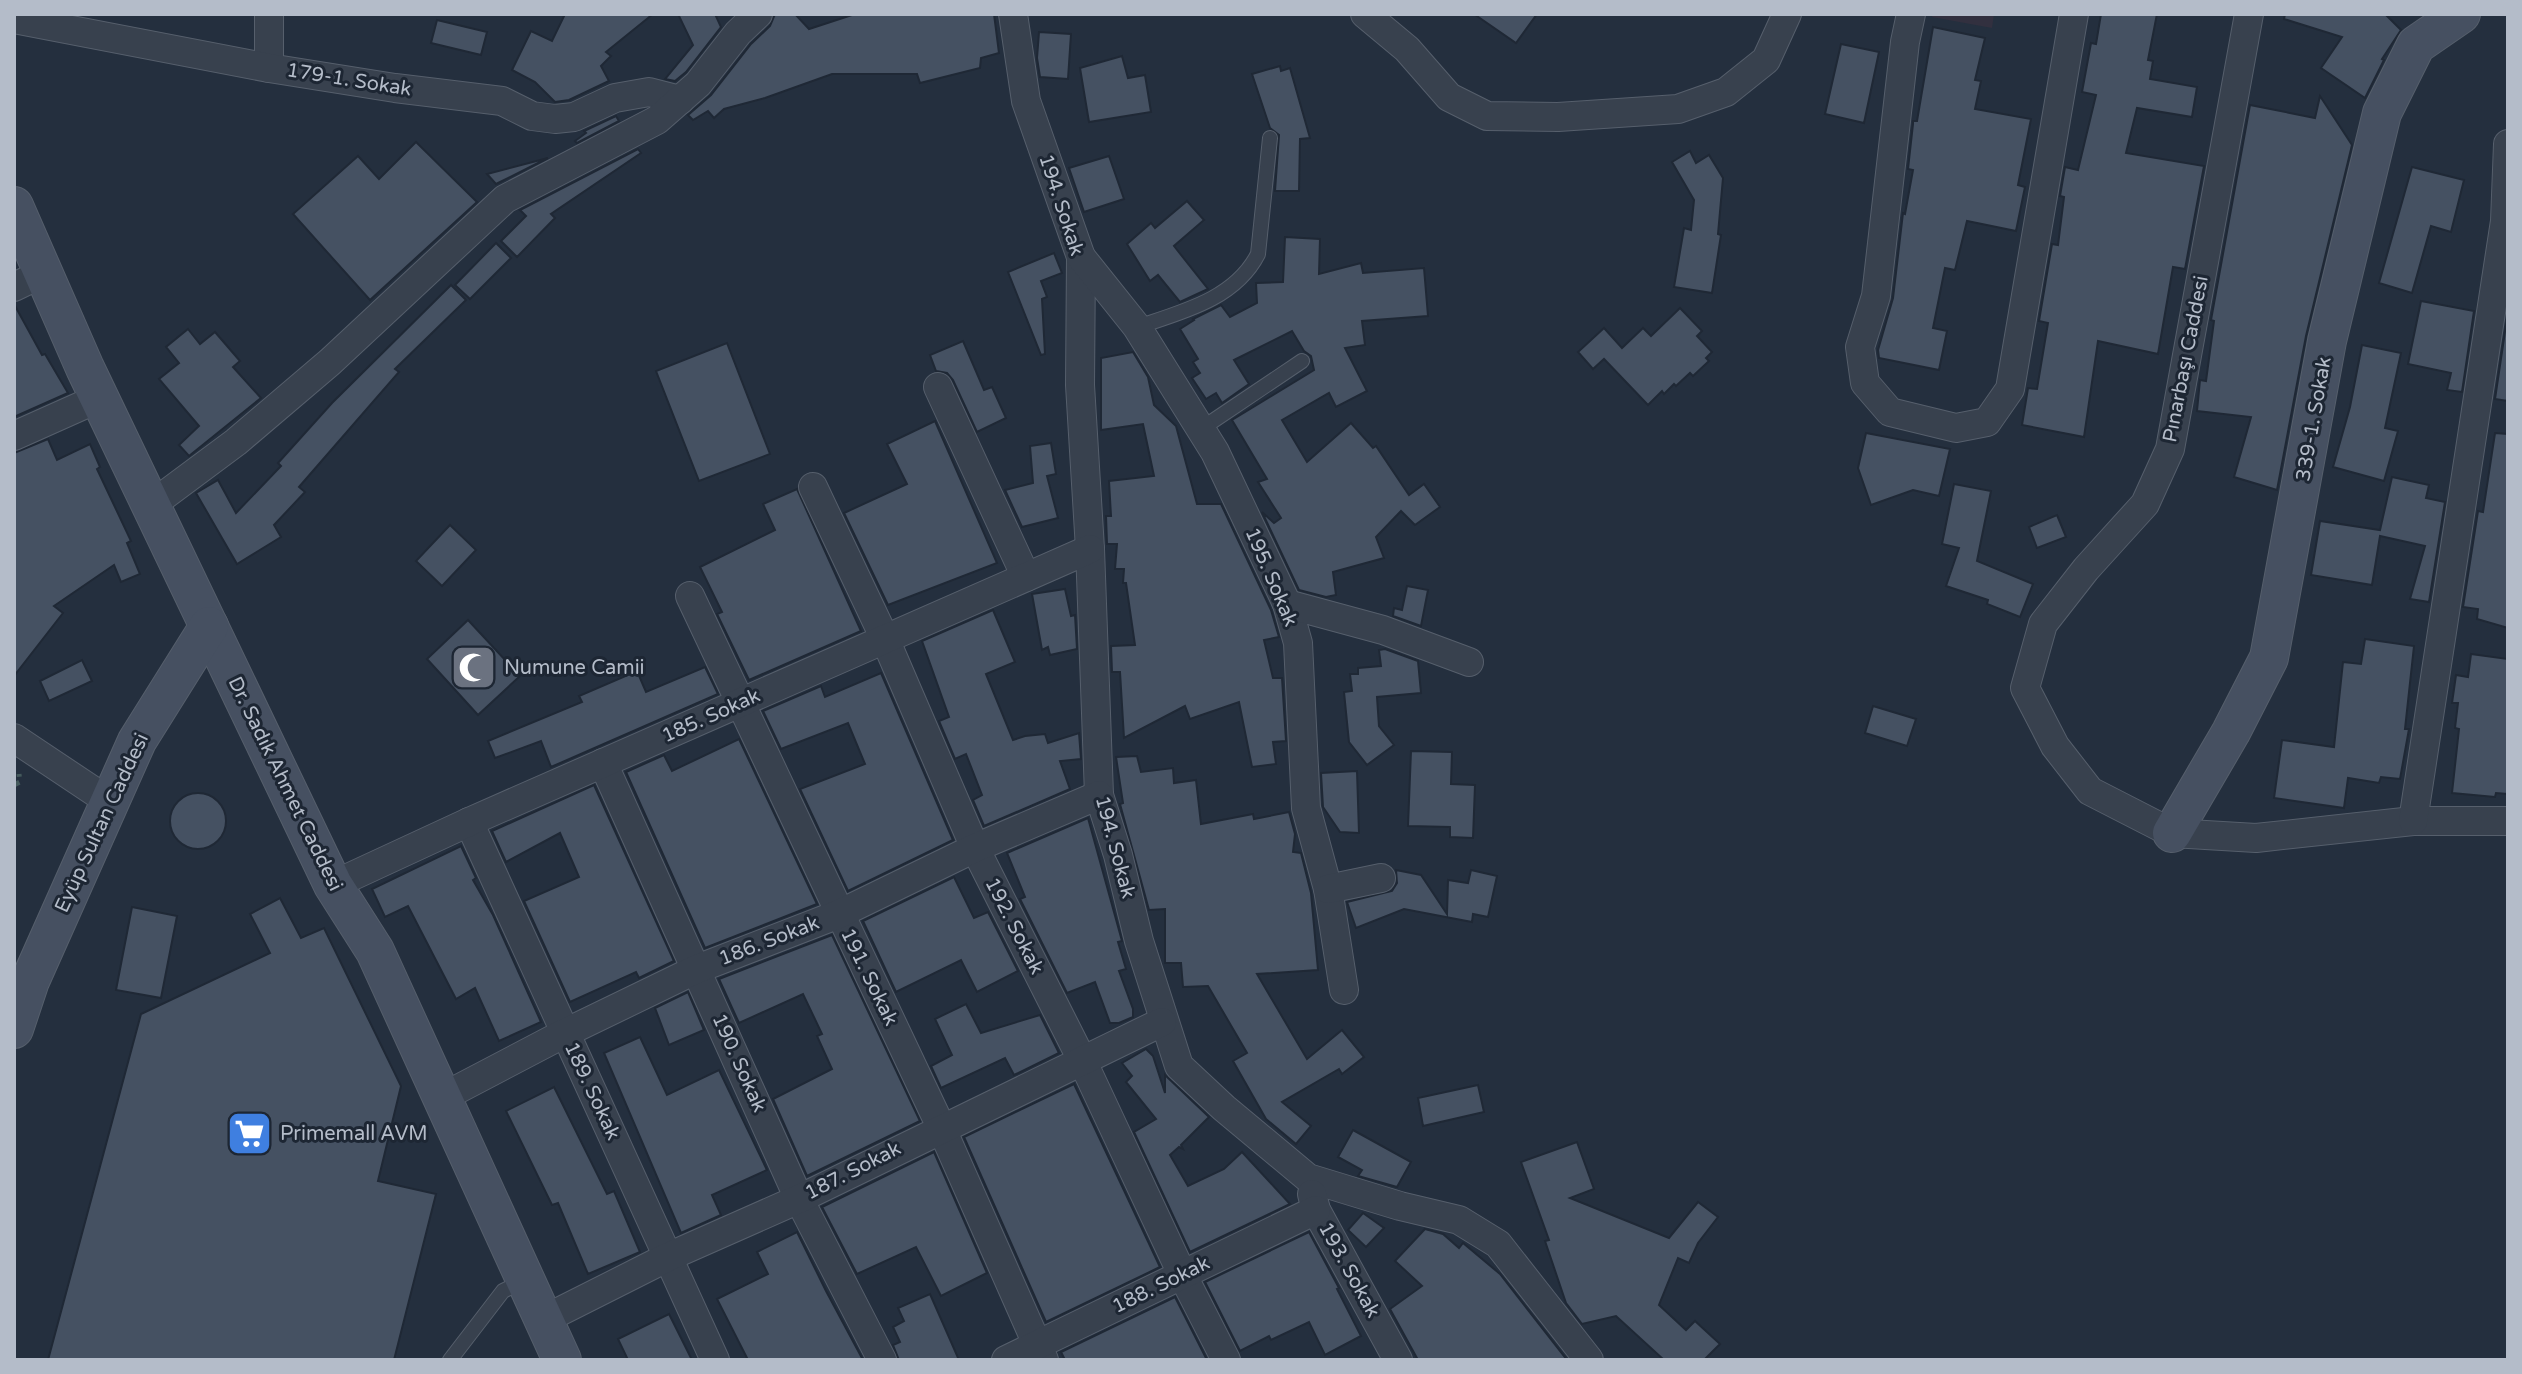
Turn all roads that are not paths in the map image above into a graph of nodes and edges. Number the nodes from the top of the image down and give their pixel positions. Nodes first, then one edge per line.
1 (269, 14) edge
2 (758, 14) edge
3 (1013, 14) edge
4 (1365, 14) edge
5 (1787, 14) edge
6 (1911, 14) edge
7 (2074, 14) edge
8 (2249, 14) edge
9 (2461, 14) edge
10 (14, 19) edge
11 (269, 68) junction
12 (680, 100) junction
13 (1270, 138) dead end
14 (2508, 144) edge
15 (14, 206) edge
16 (1081, 257) junction
17 (29, 280) edge
18 (1137, 327) junction
19 (1302, 361) dead end
20 (938, 387) dead end
21 (2495, 388) edge
22 (99, 398) junction
23 (1201, 429) junction
24 (14, 436) edge
25 (813, 487) dead end
26 (150, 506) junction
27 (1090, 549) junction
28 (1026, 577) junction
29 (690, 596) dead end
30 (1287, 604) junction
31 (209, 626) junction
32 (885, 639) junction
33 (1469, 662) dead end
34 (739, 704) junction
35 (14, 738) edge
36 (603, 763) junction
37 (1099, 795) junction
38 (110, 802) junction
39 (2413, 821) junction
40 (2508, 821) edge
41 (469, 822) junction
42 (2172, 833) junction
43 (975, 848) junction
44 (1381, 878) dead end
45 (333, 885) junction
46 (1328, 889) junction
47 (839, 914) junction
48 (697, 969) junction
49 (1344, 990) dead end
50 (1162, 1022) junction
51 (14, 1029) edge
52 (565, 1033) junction
53 (1082, 1060) junction
54 (443, 1097) junction
55 (941, 1127) junction
56 (1308, 1178) junction
57 (799, 1199) junction
58 (1316, 1210) junction
59 (668, 1257) junction
60 (1182, 1274) junction
61 (525, 1280) junction
62 (543, 1320) junction
63 (1040, 1353) edge
64 (450, 1360) edge
65 (562, 1360) edge
66 (715, 1360) edge
67 (882, 1360) edge
68 (1006, 1360) edge
69 (1226, 1360) edge
70 (1398, 1360) edge
71 (1589, 1360) edge

1 - 11 street
2 - 12 street
3 - 16 street, 194. Sokak
4 - 5 street
6 - 7 street
8 - 42 street, Pınarbaşı Caddesi
9 - 42 street, 339-1. Sokak
10 - 11 street, 179-1. Sokak
11 - 12 street, 179-1. Sokak
12 - 26 street
13 - 18 lane
14 - 21 street
15 - 17 street, Dr. Sadık Ahmet Caddesi
16 - 18 street, 195. Sokak
16 - 27 street, 194. Sokak
17 - 22 street, Dr. Sadık Ahmet Caddesi
18 - 23 street, 195. Sokak
19 - 23 lane
20 - 28 street
21 - 39 street
22 - 24 street
22 - 26 street, Dr. Sadık Ahmet Caddesi
23 - 30 street, 195. Sokak
25 - 32 street, 192. Sokak
26 - 31 street, Dr. Sadık Ahmet Caddesi
27 - 28 street, 185. Sokak
27 - 37 street, 194. Sokak
28 - 32 street, 185. Sokak
29 - 34 street, 191. Sokak
30 - 33 street
30 - 46 street, 195. Sokak
31 - 38 street, Eyüp Sultan Caddesi
31 - 45 street, Dr. Sadık Ahmet Caddesi
32 - 34 street, 185. Sokak
32 - 43 street, 192. Sokak
34 - 36 street, 185. Sokak
34 - 47 street, 191. Sokak
35 - 38 street
36 - 41 street, 185. Sokak
36 - 48 street, 190. Sokak
37 - 43 street, 186. Sokak
37 - 50 street, 194. Sokak
38 - 51 street, Eyüp Sultan Caddesi
39 - 40 street, Pınarbaşı Caddesi
39 - 42 street, Pınarbaşı Caddesi
41 - 45 street, 185. Sokak
41 - 52 street, 189. Sokak
43 - 47 street, 186. Sokak
43 - 53 street, 192. Sokak
44 - 46 street
45 - 54 street, Dr. Sadık Ahmet Caddesi
46 - 49 street, 195. Sokak
47 - 48 street, 186. Sokak
47 - 55 street, 191. Sokak
48 - 52 street, 186. Sokak
48 - 57 street, 190. Sokak
50 - 53 street, 187. Sokak
50 - 56 street, 194. Sokak
52 - 54 street, 186. Sokak
52 - 59 street, 189. Sokak
53 - 55 street, 187. Sokak
53 - 60 street, 192. Sokak
54 - 61 street, Dr. Sadık Ahmet Caddesi
55 - 57 street, 187. Sokak
55 - 63 street, 191. Sokak
56 - 58 street, 193. Sokak
56 - 71 street, 194. Sokak
57 - 59 street, 187. Sokak
57 - 67 street, 190. Sokak
58 - 60 street, 188. Sokak
58 - 70 street, 193. Sokak
59 - 62 street, 187. Sokak
59 - 66 street, 189. Sokak
60 - 63 street, 188. Sokak
60 - 69 street, 192. Sokak
61 - 62 street, Dr. Sadık Ahmet Caddesi
61 - 64 lane
62 - 65 street, Dr. Sadık Ahmet Caddesi
63 - 68 street, 188. Sokak

